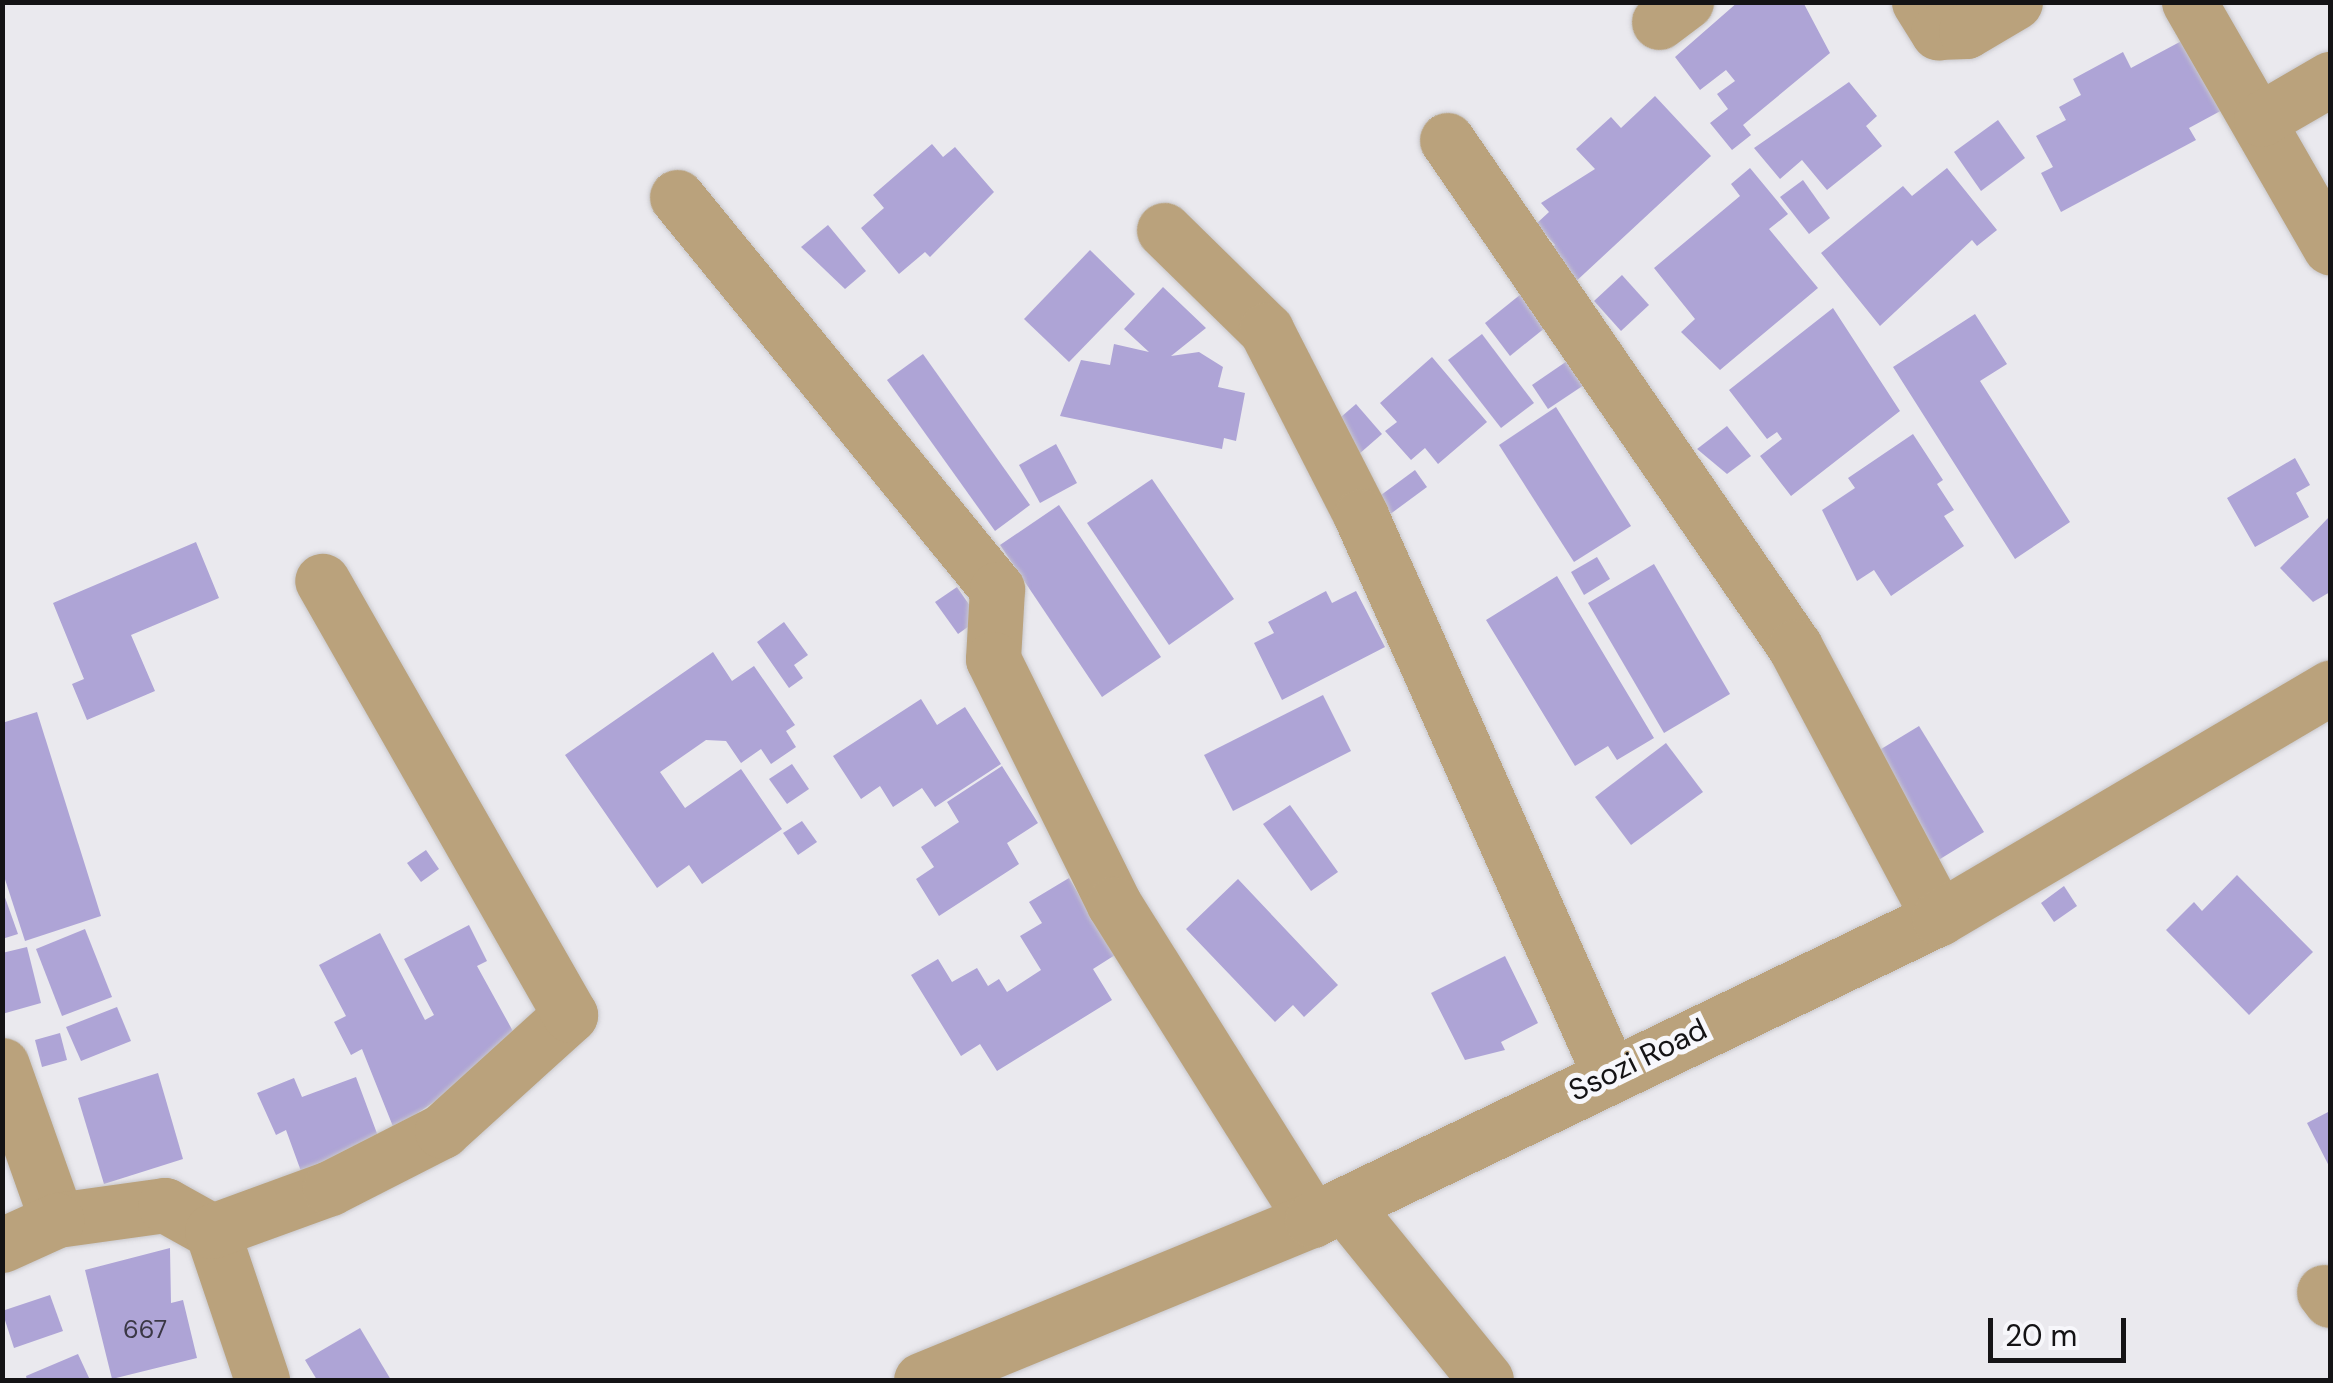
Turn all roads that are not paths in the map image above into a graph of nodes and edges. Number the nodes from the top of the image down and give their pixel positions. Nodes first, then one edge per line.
1 (1919, 2) edge
2 (2014, 2) edge
3 (2188, 2) edge
4 (2330, 80) edge
5 (2260, 119) junction
6 (1446, 140) dead end
7 (677, 197) dead end
8 (1164, 230) dead end
9 (2330, 247) edge
10 (322, 581) dead end
11 (2330, 688) edge
12 (1939, 918) junction
13 (2, 1065) edge
14 (1609, 1073) junction
15 (1328, 1213) junction
16 (57, 1220) junction
17 (212, 1231) junction
18 (2, 1245) edge
19 (262, 1380) edge
20 (921, 1380) edge
21 (1486, 1380) edge

1 - 2 street
3 - 5 street
4 - 5 street
5 - 9 street
6 - 12 street
7 - 15 street
8 - 14 street
10 - 17 street
11 - 12 street, Ssozi Road
12 - 14 street, Ssozi Road
13 - 16 street
14 - 15 street, Ssozi Road
15 - 20 street, Ssozi Road
15 - 21 street
16 - 17 street
16 - 18 street
17 - 19 street

